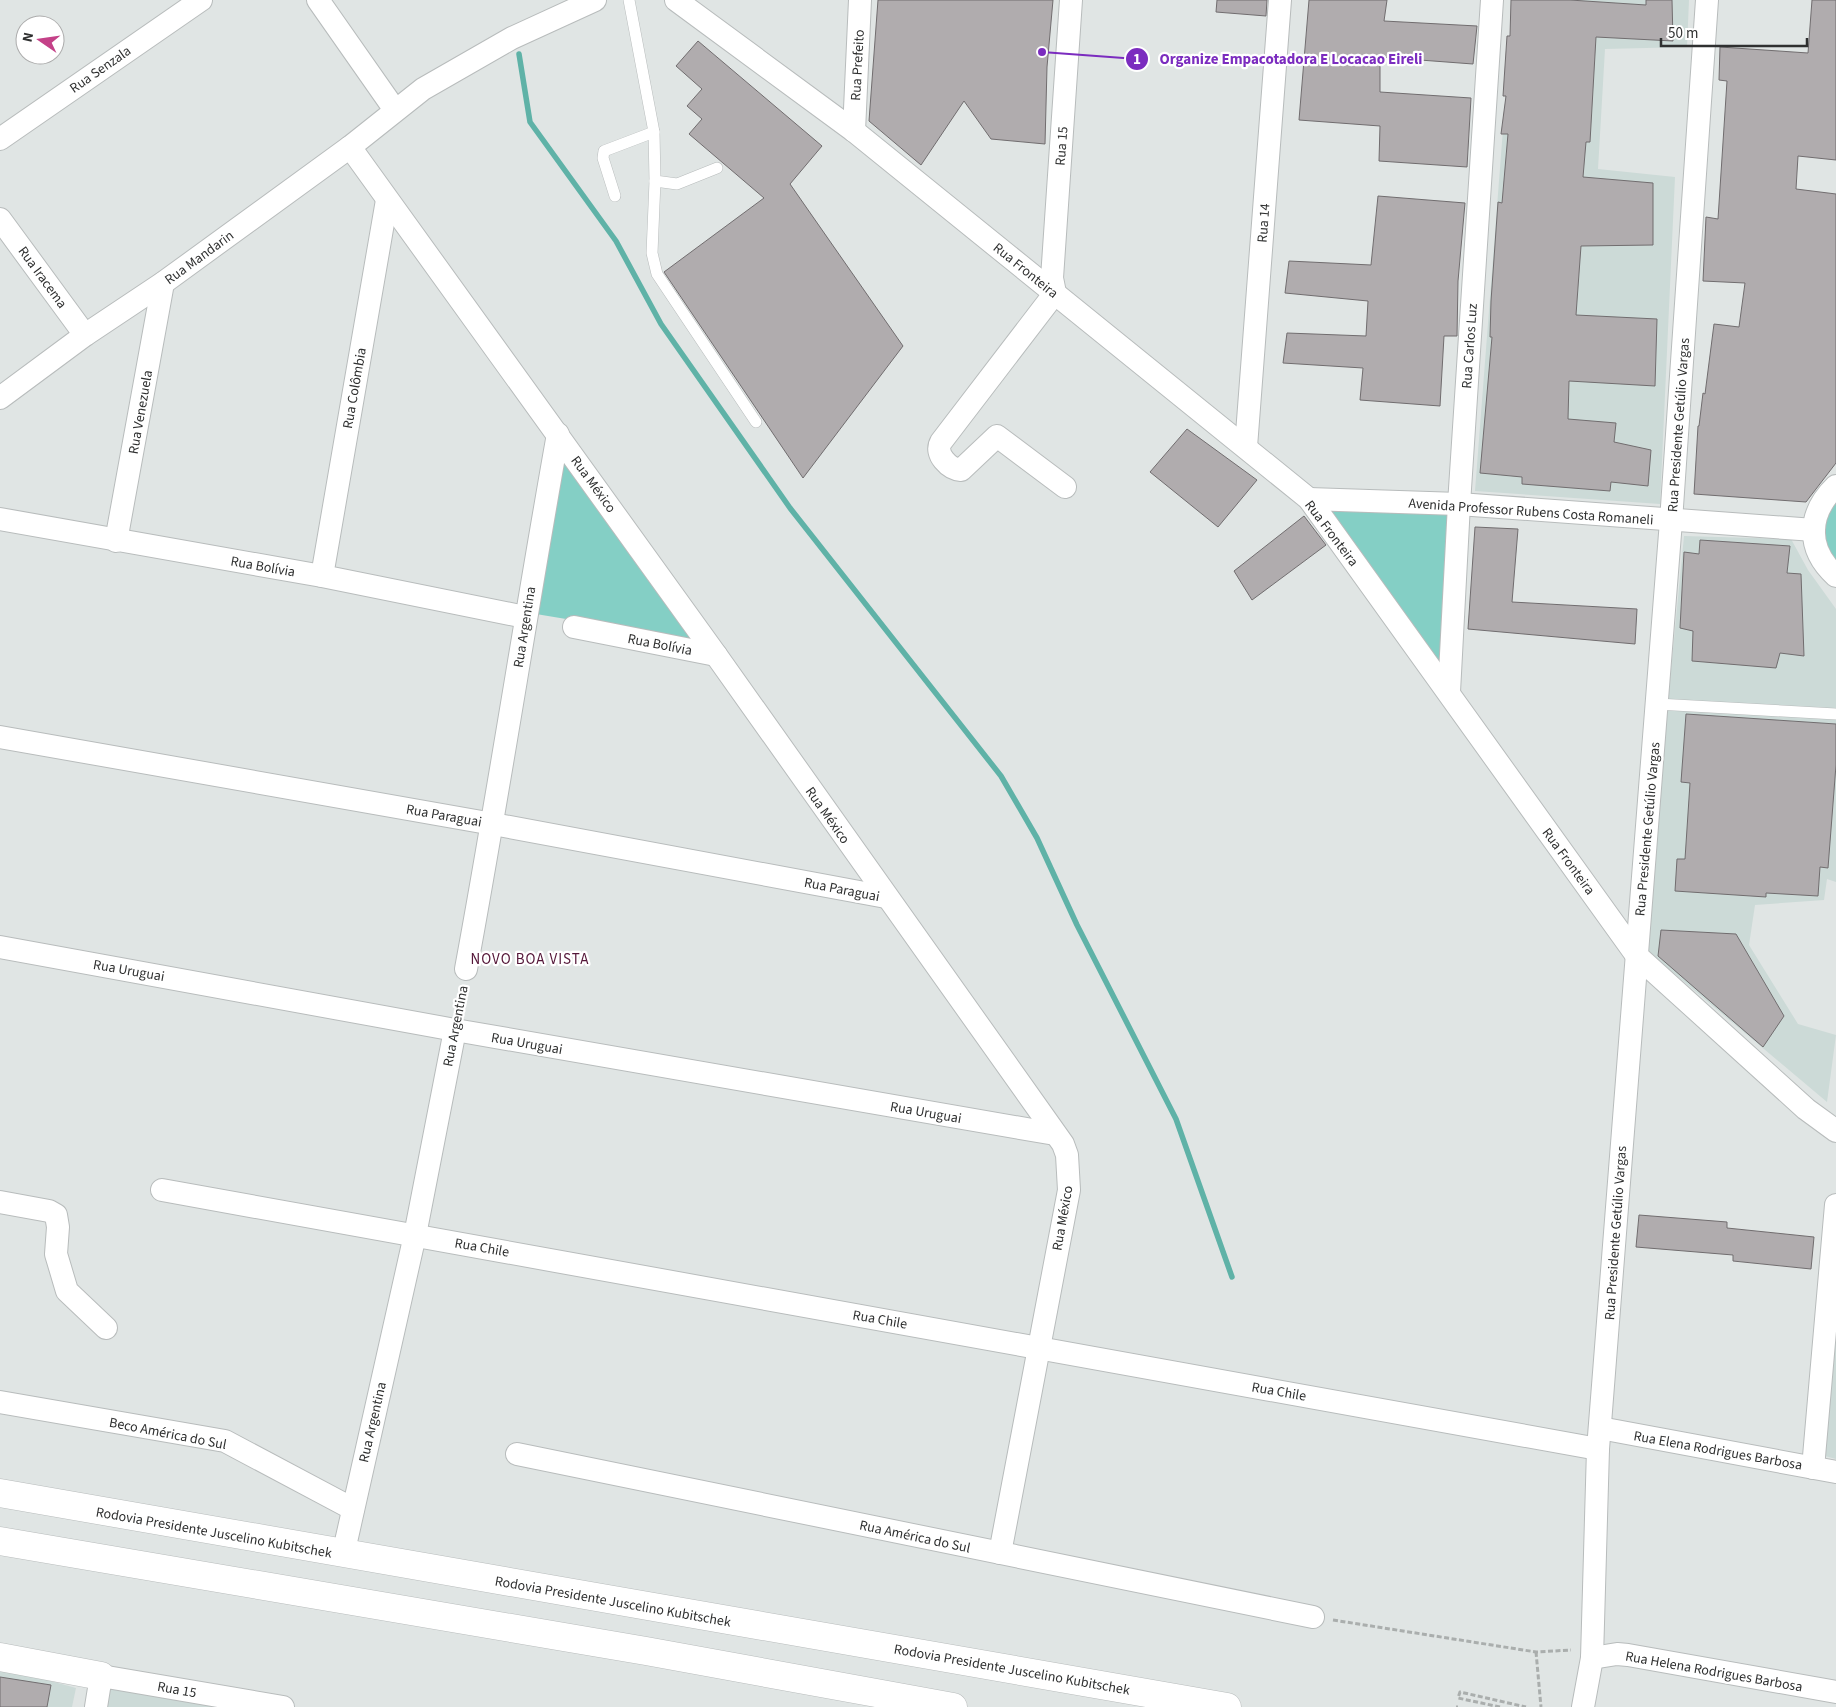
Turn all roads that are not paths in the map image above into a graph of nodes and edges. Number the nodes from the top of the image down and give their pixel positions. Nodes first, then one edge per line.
1 (201, 0) edge
2 (318, 0) edge
3 (595, 0) edge
4 (629, 0) edge
5 (676, 0) edge
6 (860, 0) edge
7 (1071, 0) edge
8 (1280, 0) edge
9 (1492, 0) edge
10 (1707, 0) edge
11 (395, 110) junction
12 (854, 131) junction
13 (654, 132) junction
14 (0, 139) edge
15 (350, 147) junction
16 (717, 168) dead end
17 (655, 181) junction
18 (615, 196) dead end
19 (387, 200) junction
20 (0, 219) edge
21 (163, 283) junction
22 (1055, 293) junction
23 (85, 335) junction
24 (0, 398) edge
25 (756, 422) dead end
26 (558, 434) junction
27 (1246, 447) junction
28 (1836, 486) edge
29 (1065, 487) dead end
30 (1309, 499) junction
31 (1459, 504) junction
32 (0, 519) edge
33 (1672, 521) junction
34 (1814, 530) junction
35 (116, 541) junction
36 (322, 576) junction
37 (1836, 576) edge
38 (525, 617) junction
39 (574, 628) dead end
40 (716, 655) junction
41 (1449, 692) junction
42 (1657, 704) junction
43 (1836, 714) edge
44 (0, 736) edge
45 (493, 824) junction
46 (886, 897) junction
47 (0, 947) edge
48 (1637, 956) junction
49 (466, 968) road end
50 (455, 1030) junction
51 (1836, 1131) edge
52 (1056, 1134) junction
53 (162, 1190) dead end
54 (0, 1202) edge
55 (1836, 1206) edge
56 (415, 1235) junction
57 (106, 1328) dead end
58 (1037, 1348) junction
59 (0, 1402) edge
60 (1599, 1439) junction
61 (517, 1454) dead end
62 (1813, 1468) junction
63 (1836, 1472) edge
64 (0, 1493) edge
65 (353, 1509) junction
66 (0, 1541) edge
67 (1000, 1553) junction
68 (343, 1555) junction
69 (1313, 1617) road end
70 (1592, 1653) junction
71 (0, 1657) edge
72 (101, 1676) junction
73 (1836, 1692) edge
74 (96, 1707) edge
75 (283, 1707) edge
76 (951, 1707) edge
77 (1227, 1707) edge
78 (1567, 1707) edge
79 (1583, 1707) edge

1 - 14 street, Rua Senzala
2 - 11 street
3 - 11 street, Rua Mandarin
4 - 13 lane
5 - 12 street, Rua Fronteira
6 - 12 street, Rua Prefeito
7 - 22 street, Rua 15
8 - 27 street, Rua 14
9 - 31 street, Rua Carlos Luz
10 - 33 street, Rua Presidente Getúlio Vargas
11 - 15 street, Rua Mandarin
12 - 22 street, Rua Fronteira
13 - 17 lane
13 - 18 lane
15 - 19 street, Rua México
15 - 21 street, Rua Mandarin
16 - 17 lane
17 - 25 lane
19 - 26 street, Rua México
19 - 36 street, Rua Colômbia
20 - 23 street, Rua Iracema
21 - 23 street, Rua Mandarin
21 - 35 street, Rua Venezuela
22 - 27 street, Rua Fronteira
22 - 29 street
23 - 24 street, Rua Mandarin
26 - 38 street, Rua Argentina
26 - 40 street, Rua México
27 - 30 street, Rua Fronteira
28 - 34 street
30 - 31 street, Avenida Professor Rubens Costa Romaneli
30 - 41 street, Rua Fronteira
31 - 33 street, Avenida Professor Rubens Costa Romaneli
31 - 41 street, Rua Carlos Luz
32 - 35 street, Rua Bolívia
33 - 34 street, Avenida Professor Rubens Costa Romaneli
33 - 42 street, Rua Presidente Getúlio Vargas
34 - 37 street
35 - 36 street, Rua Bolívia
36 - 38 street, Rua Bolívia
38 - 45 street, Rua Argentina
39 - 40 street, Rua Bolívia
40 - 46 street, Rua México
41 - 48 street, Rua Fronteira
42 - 43 lane
42 - 48 street, Rua Presidente Getúlio Vargas
44 - 45 street, Rua Paraguai
45 - 46 street, Rua Paraguai
45 - 49 street, Rua Argentina
46 - 52 street, Rua México
47 - 50 street, Rua Uruguai
48 - 51 street, Rua Fronteira
48 - 60 street, Rua Presidente Getúlio Vargas
50 - 52 street, Rua Uruguai
50 - 56 street, Rua Argentina
52 - 58 street, Rua México
53 - 56 street, Rua Chile
54 - 57 street
55 - 62 street
56 - 58 street, Rua Chile
56 - 65 street, Rua Argentina
58 - 60 street, Rua Chile
58 - 67 street, Rua México
59 - 65 street, Beco América do Sul
60 - 62 street, Rua Elena Rodrigues Barbosa
60 - 70 street, Rua Presidente Getúlio Vargas
61 - 67 street, Rua América do Sul
62 - 63 street, Rua Elena Rodrigues Barbosa
64 - 68 highway, Rodovia Presidente Juscelino Kubitschek
65 - 68 street, Rua Argentina
66 - 76 highway
67 - 69 street, Rua América do Sul
68 - 77 highway, Rodovia Presidente Juscelino Kubitschek
70 - 73 street, Rua Helena Rodrigues Barbosa
70 - 78 street, Rua Presidente Getúlio Vargas
70 - 79 street, Rua Presidente Getúlio Vargas
71 - 72 highway
72 - 74 street
72 - 75 street, Rua 15

